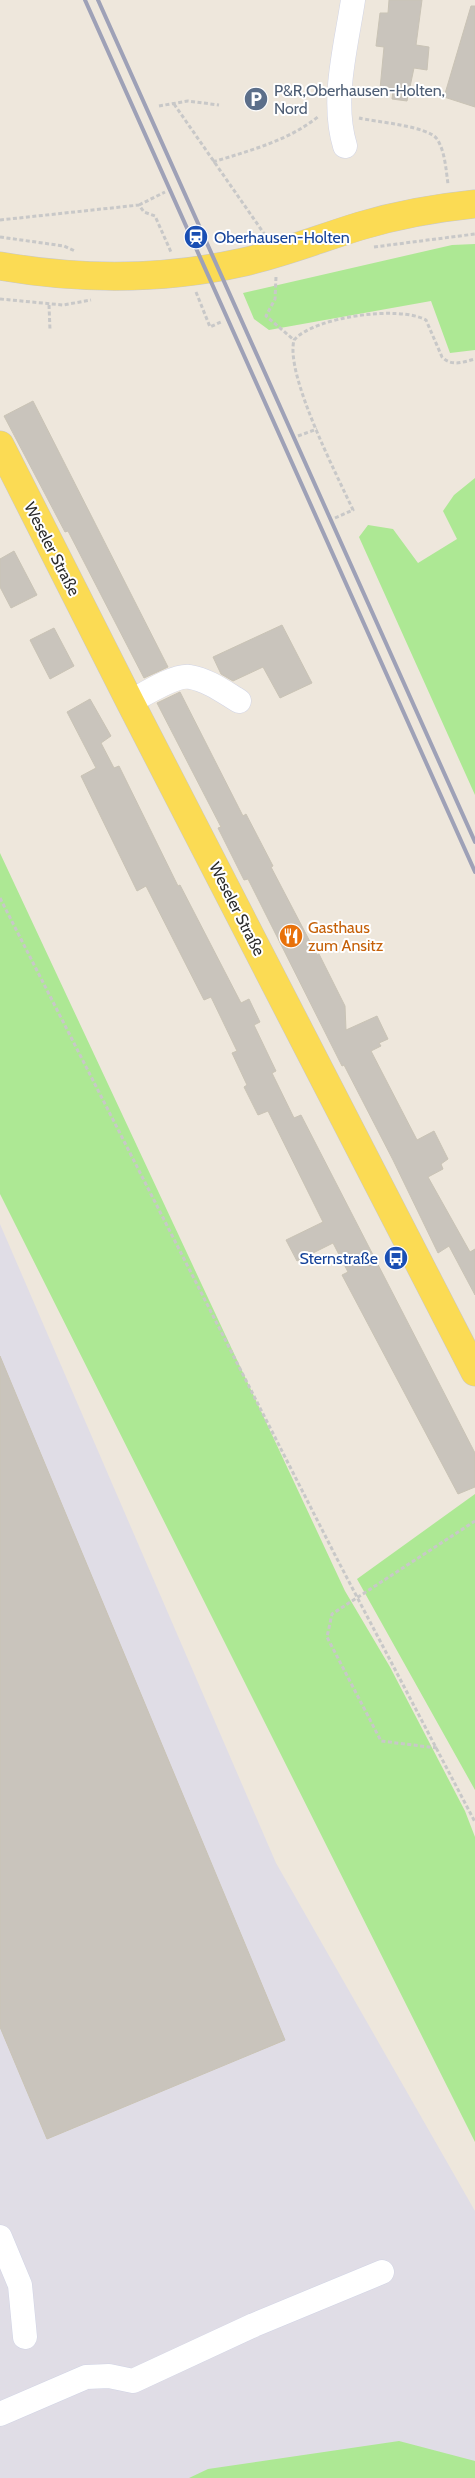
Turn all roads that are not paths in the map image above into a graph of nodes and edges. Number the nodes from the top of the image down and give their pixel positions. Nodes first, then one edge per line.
1 (353, 0) edge
2 (345, 146) dead end
3 (475, 204) edge
4 (0, 266) edge
5 (0, 445) edge
6 (239, 701) dead end
7 (130, 702) junction
8 (475, 1372) edge
9 (0, 2237) edge
10 (382, 2272) dead end
11 (24, 2337) dead end
12 (0, 2414) edge

1 - 2 street
3 - 4 main road
5 - 7 main road, Weseler Straße
6 - 7 street
7 - 8 main road, Weseler Straße
9 - 11 street
10 - 12 street

